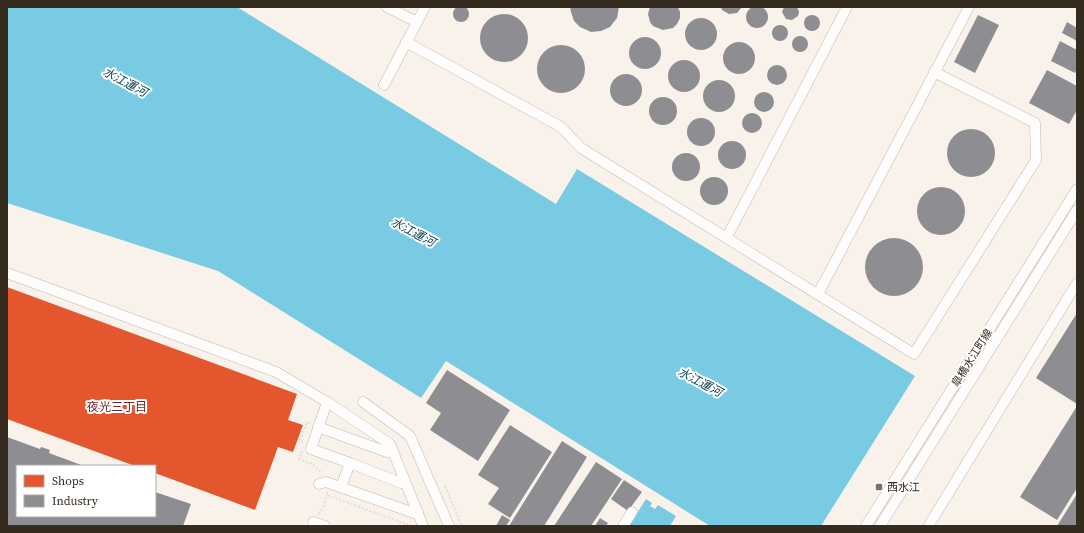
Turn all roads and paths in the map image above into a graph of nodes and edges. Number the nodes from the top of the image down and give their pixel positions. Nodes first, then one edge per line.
1 (387, 7) edge
2 (425, 7) edge
3 (969, 7) edge
4 (844, 8) edge
5 (417, 22) junction
6 (406, 42) junction
7 (934, 72) junction
8 (384, 85) dead end
9 (1077, 189) edge
10 (1077, 210) edge
11 (727, 237) junction
12 (7, 273) edge
13 (1077, 283) edge
14 (818, 294) junction
15 (327, 402) junction
16 (363, 402) dead end
17 (318, 427) junction
18 (304, 436) dead end
19 (300, 441) dead end
20 (393, 451) junction
21 (350, 463) junction
22 (405, 481) junction
23 (319, 484) dead end
24 (445, 486) dead end
25 (341, 487) junction
26 (327, 495) dead end
27 (418, 512) junction
28 (632, 512) dead end
29 (315, 519) joint
30 (325, 526) edge
31 (423, 526) edge
32 (449, 526) edge
33 (462, 526) edge
34 (623, 526) edge
35 (866, 526) edge
36 (880, 526) edge
37 (930, 526) edge

1 - 5 street
2 - 5 street
3 - 7 street
4 - 11 street
5 - 6 street
6 - 8 street
6 - 11 street
7 - 14 street
7 - 14 street
9 - 35 street, 皐橋水江町線
10 - 36 street, 皐橋水江町線
11 - 14 street
12 - 15 street
13 - 37 street
15 - 17 street
15 - 20 street
16 - 32 street
17 - 20 street
17 - 21 street
18 - 19 path
20 - 22 street
21 - 22 street
21 - 25 street
22 - 27 street
23 - 25 street
24 - 33 path
25 - 27 street
26 - 29 path
27 - 31 street
28 - 34 street
29 - 30 street

